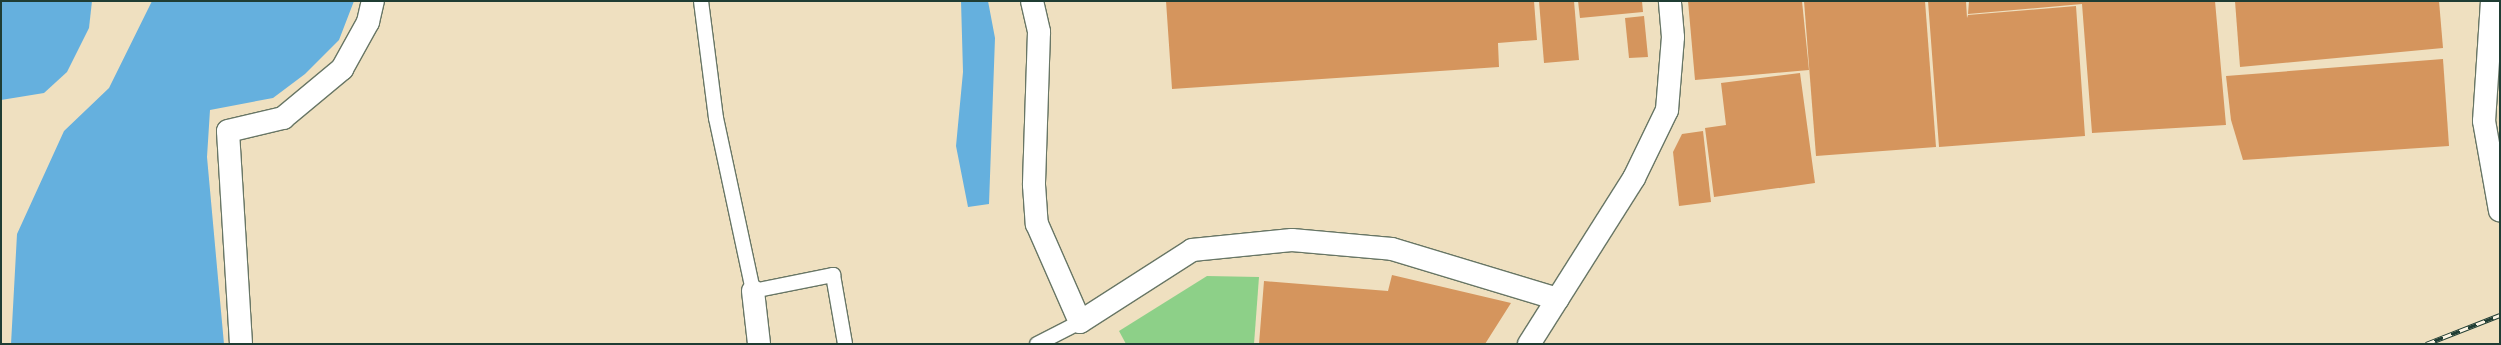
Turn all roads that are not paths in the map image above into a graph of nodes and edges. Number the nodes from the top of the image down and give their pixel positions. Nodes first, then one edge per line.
1 (373, 1) edge
2 (701, 1) edge
3 (1032, 1) edge
4 (1670, 1) edge
5 (2492, 1) edge
6 (2500, 211) edge
7 (753, 291) junction
8 (1558, 299) junction
9 (1080, 322) junction
10 (240, 344) edge
11 (759, 344) edge
12 (845, 344) edge
13 (1037, 344) edge
14 (1529, 344) edge

1 - 10 street
2 - 7 lane
3 - 9 street
4 - 8 street
5 - 6 street
7 - 11 street
7 - 12 lane
8 - 9 street
8 - 14 street
9 - 13 lane

